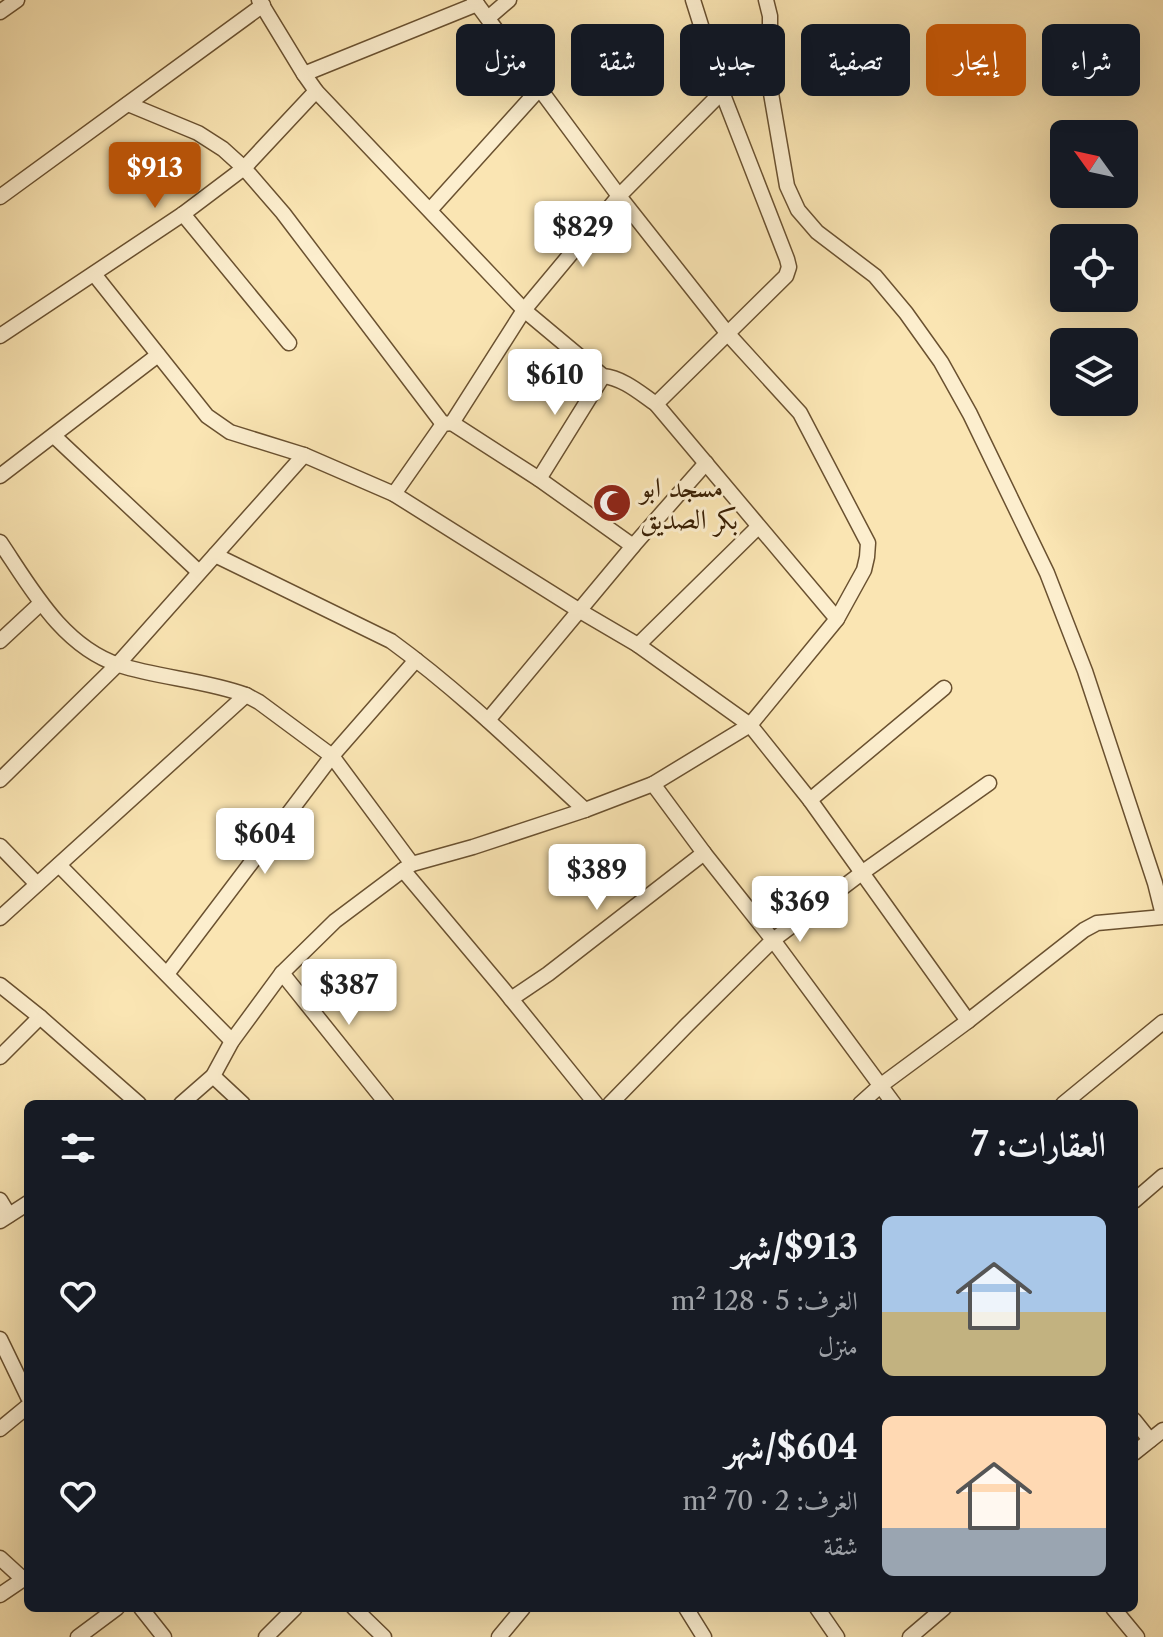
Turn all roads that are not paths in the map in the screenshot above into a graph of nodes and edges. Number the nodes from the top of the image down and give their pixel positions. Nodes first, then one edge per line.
1 (17, 0) edge
2 (509, 0) edge
3 (693, 0) edge
4 (766, 0) edge
5 (475, 2) edge
6 (261, 3) edge
7 (0, 12) edge
8 (488, 18) junction
9 (492, 24) edge
10 (701, 24) edge
11 (304, 74) junction
12 (316, 91) junction
13 (533, 96) edge
14 (546, 96) edge
15 (718, 96) edge
16 (724, 96) edge
17 (128, 104) junction
18 (244, 168) junction
19 (619, 196) junction
20 (0, 197) edge
21 (430, 210) junction
22 (183, 214) junction
23 (94, 274) junction
24 (524, 310) junction
25 (728, 334) junction
26 (0, 336) edge
27 (289, 343) dead end
28 (158, 355) junction
29 (603, 376) junction
30 (656, 404) junction
31 (448, 424) junction
32 (54, 436) junction
33 (304, 455) junction
34 (706, 463) junction
35 (0, 476) edge
36 (539, 479) junction
37 (394, 494) junction
38 (758, 527) junction
39 (0, 542) edge
40 (633, 546) junction
41 (215, 555) junction
42 (199, 572) junction
43 (41, 603) junction
44 (580, 611) junction
45 (837, 619) junction
46 (0, 641) edge
47 (638, 645) junction
48 (416, 660) junction
49 (118, 664) junction
50 (944, 688) dead end
51 (246, 695) junction
52 (488, 720) junction
53 (750, 725) junction
54 (332, 756) junction
55 (0, 780) edge
56 (989, 783) dead end
57 (653, 784) junction
58 (810, 800) junction
59 (585, 810) junction
60 (0, 846) edge
61 (704, 853) junction
62 (59, 865) junction
63 (408, 867) junction
64 (863, 872) junction
65 (37, 884) junction
66 (1163, 916) edge
67 (0, 918) edge
68 (773, 940) junction
69 (282, 973) junction
70 (167, 974) junction
71 (0, 985) edge
72 (511, 999) junction
73 (40, 1017) junction
74 (968, 1021) junction
75 (1163, 1022) edge
76 (232, 1041) junction
77 (0, 1057) edge
78 (213, 1076) junction
79 (880, 1086) junction
80 (134, 1100) edge
81 (186, 1100) edge
82 (239, 1100) edge
83 (384, 1100) edge
84 (593, 1100) edge
85 (614, 1100) edge
86 (864, 1100) edge
87 (891, 1100) edge
88 (1068, 1100) edge
89 (1163, 1176) edge
90 (1138, 1198) edge
91 (0, 1200) edge
92 (24, 1206) edge
93 (5, 1218) edge
94 (1, 1342) edge
95 (24, 1389) edge
96 (24, 1409) edge
97 (1138, 1422) edge
98 (0, 1429) edge
99 (1159, 1434) edge
100 (1138, 1450) edge
101 (0, 1558) edge
102 (24, 1576) edge
103 (24, 1579) edge
104 (0, 1595) edge
105 (112, 1612) edge
106 (145, 1612) edge
107 (291, 1612) edge
108 (358, 1612) edge
109 (520, 1612) edge
110 (688, 1612) edge
111 (820, 1612) edge
112 (939, 1612) edge
113 (1116, 1612) edge
114 (78, 1637) edge
115 (164, 1637) edge
116 (266, 1637) edge
117 (384, 1637) edge
118 (499, 1637) edge
119 (704, 1637) edge
120 (837, 1637) edge
121 (910, 1637) edge
122 (1137, 1637) edge

1 - 7 street
2 - 8 street
3 - 10 street
4 - 66 street
5 - 8 street
5 - 11 street
6 - 11 street
6 - 17 street
8 - 9 street
11 - 12 street
12 - 18 street
12 - 21 street
13 - 21 street
14 - 19 street
15 - 19 street
16 - 25 street
17 - 18 street
17 - 20 street
18 - 22 street
18 - 31 street
19 - 24 street
19 - 25 street
21 - 24 street
22 - 23 street
22 - 27 street
23 - 26 street
23 - 28 street
24 - 29 street
24 - 31 street
25 - 30 street
25 - 45 street
28 - 32 street
28 - 33 street
29 - 30 street
29 - 36 street
30 - 34 street
31 - 36 street
31 - 37 street
32 - 35 street
32 - 42 street
33 - 37 street
33 - 41 street
34 - 38 street
34 - 40 street
36 - 40 street
37 - 44 street
38 - 45 street
38 - 47 street
39 - 43 street
40 - 44 street
41 - 42 street
41 - 48 street
42 - 49 street
43 - 46 street
43 - 49 street
44 - 47 street
44 - 52 street
45 - 53 street
47 - 53 street
48 - 52 street
48 - 54 street
49 - 51 street
49 - 55 street
50 - 58 street
51 - 54 street
51 - 62 street
52 - 59 street
53 - 57 street
53 - 58 street
54 - 63 street
54 - 70 street
56 - 64 street
57 - 59 street
57 - 61 street
58 - 64 street
59 - 63 street
60 - 65 street
61 - 68 street
61 - 72 street
62 - 65 street
62 - 70 street
63 - 69 street
63 - 72 street
64 - 68 street
64 - 74 street
65 - 67 street
66 - 74 street
68 - 79 street
68 - 85 street
69 - 76 street
69 - 83 street
70 - 76 street
71 - 73 street
72 - 84 street
73 - 77 street
73 - 80 street
74 - 79 street
75 - 88 street
76 - 78 street
78 - 81 street
78 - 82 street
79 - 86 street
79 - 87 street
89 - 90 street
91 - 93 street
92 - 93 street
94 - 95 street
96 - 98 street
97 - 99 street
99 - 100 street
101 - 102 street
103 - 104 street
105 - 114 street
106 - 115 street
107 - 116 street
108 - 117 street
109 - 118 street
110 - 119 street
111 - 120 street
112 - 121 street
113 - 122 street

